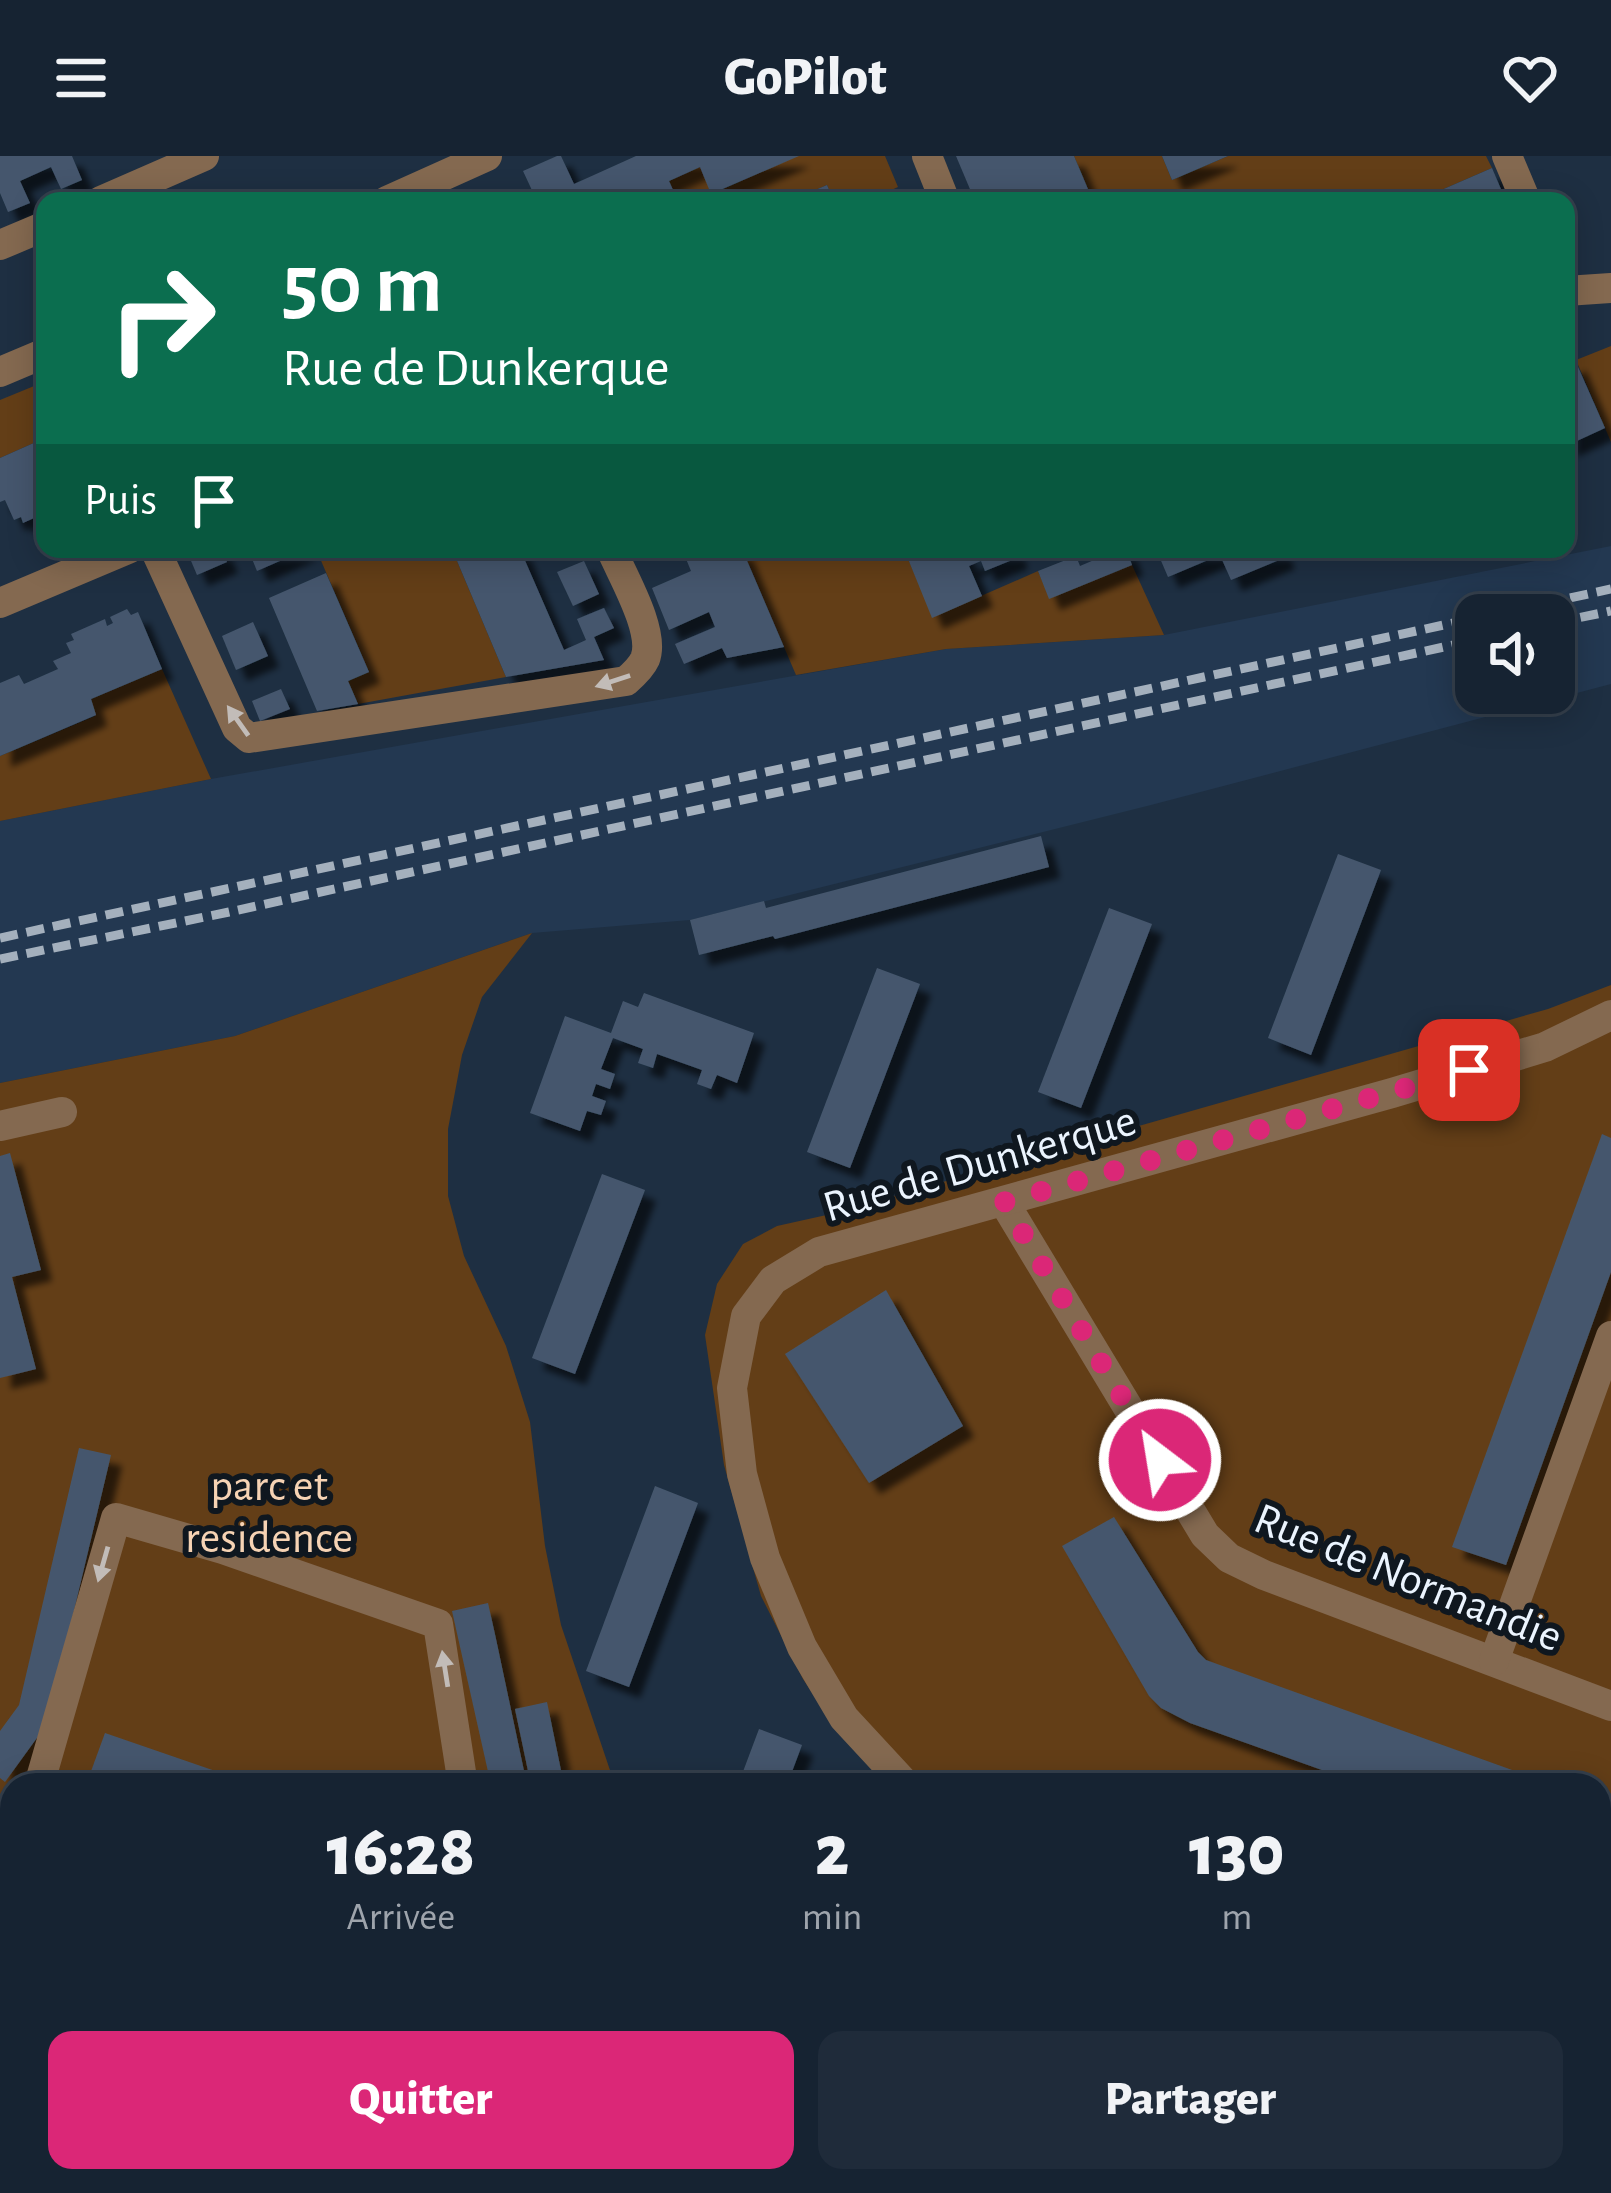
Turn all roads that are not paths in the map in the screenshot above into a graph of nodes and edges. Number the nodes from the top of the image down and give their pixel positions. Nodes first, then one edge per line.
1 (204, 156) edge
2 (487, 156) edge
3 (926, 156) edge
4 (1508, 156) edge
5 (450, 177) edge
6 (122, 192) edge
7 (411, 192) edge
8 (941, 192) edge
9 (1522, 192) edge
10 (36, 230) edge
11 (0, 245) edge
12 (1611, 288) edge
13 (1575, 290) edge
14 (36, 356) edge
15 (0, 372) edge
16 (107, 558) edge
17 (159, 558) edge
18 (615, 558) edge
19 (0, 603) edge
20 (1611, 1016) edge
21 (62, 1112) dead end
22 (0, 1126) edge
23 (1004, 1202) junction
24 (1611, 1336) edge
25 (1494, 1661) junction
26 (1611, 1706) edge
27 (42, 1773) edge
28 (461, 1773) edge
29 (895, 1773) edge

1 - 6 street
2 - 5 street
3 - 8 street
4 - 9 street
5 - 7 street
10 - 11 street
12 - 13 street
14 - 15 street
16 - 19 street
18 -> 17 street
20 - 23 street, Rue de Dunkerque
21 - 22 street
23 - 25 street, Rue de Normandie
23 - 29 street, Rue de Dunkerque
24 - 25 street
25 - 26 street, Rue de Normandie
28 -> 27 street

